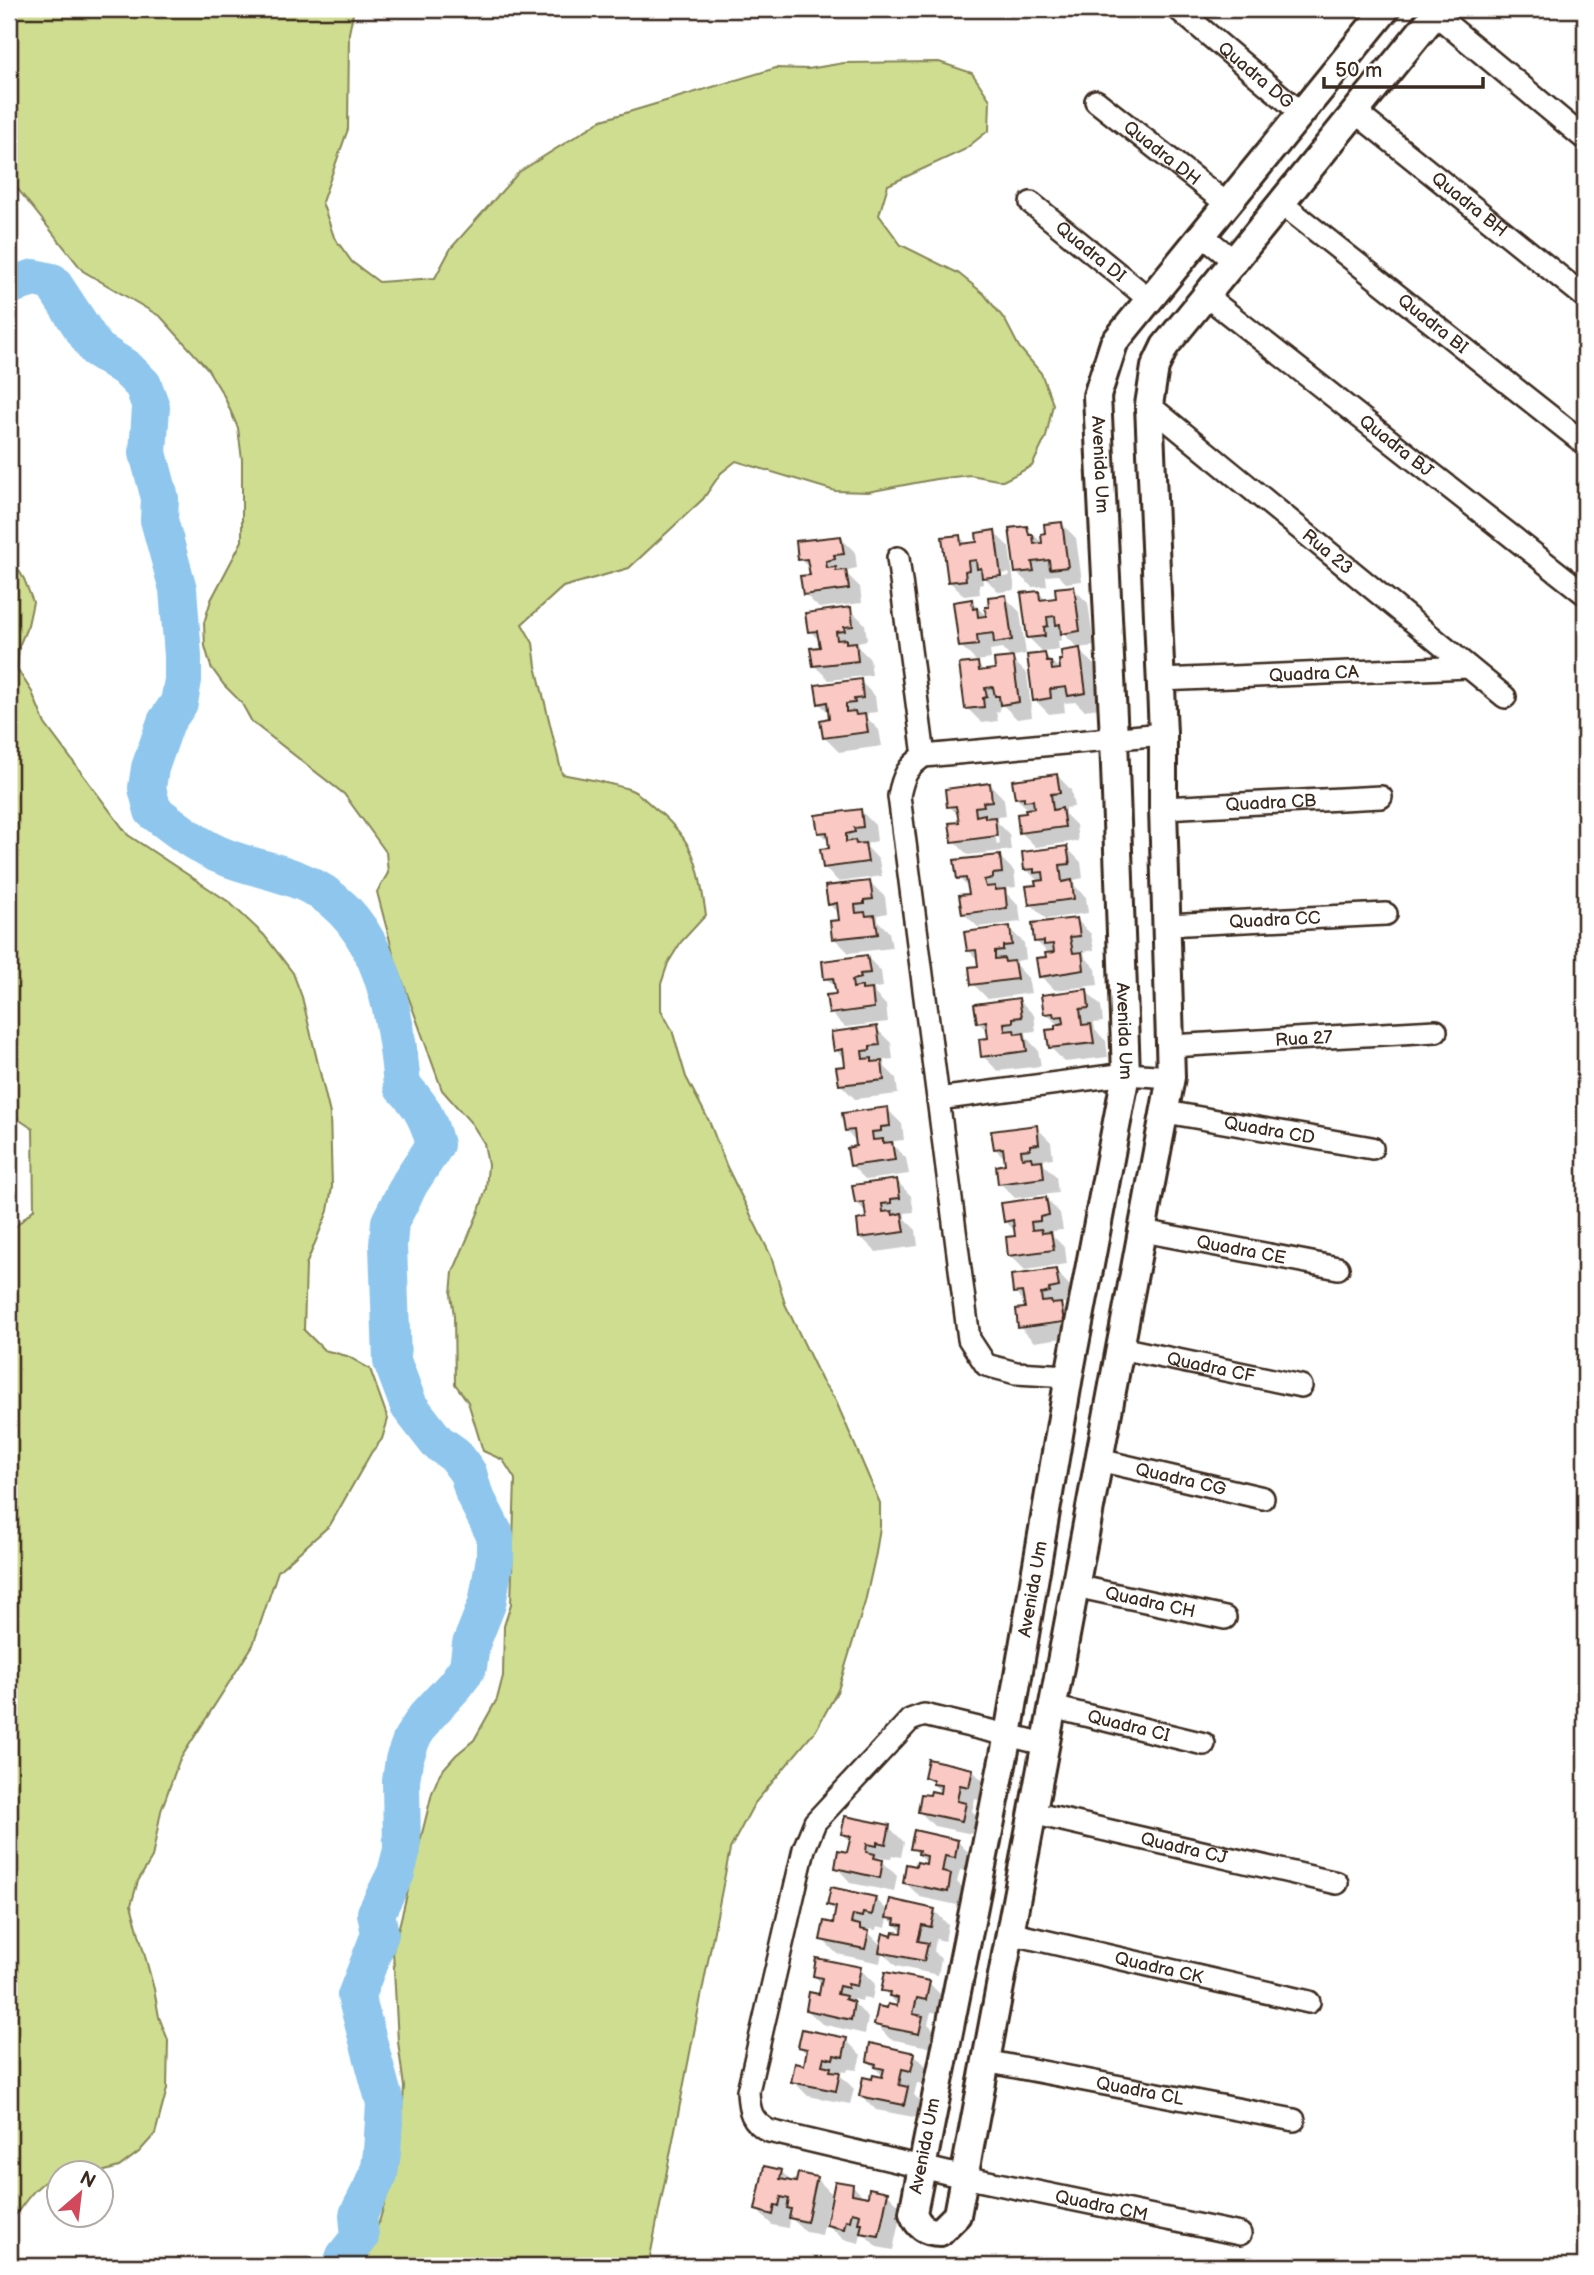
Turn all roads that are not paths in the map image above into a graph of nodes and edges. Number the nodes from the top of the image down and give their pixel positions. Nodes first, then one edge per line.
1 (1178, 9) edge
2 (1437, 11) edge
3 (1377, 12) edge
4 (1096, 101) dead end
5 (1356, 112) junction
6 (1301, 113) junction
7 (1585, 139) edge
8 (1031, 203) dead end
9 (1282, 203) junction
10 (1227, 204) junction
11 (1202, 235) junction
12 (1234, 261) junction
13 (1206, 296) junction
14 (1585, 297) edge
15 (1149, 299) junction
16 (1149, 405) junction
17 (1585, 444) edge
18 (898, 558) dead end
19 (1585, 594) edge
20 (1468, 667) junction
21 (1160, 680) junction
22 (1505, 697) dead end
23 (1163, 734) junction
24 (1114, 738) junction
25 (924, 756) junction
26 (1381, 797) dead end
27 (1163, 808) junction
28 (1385, 914) dead end
29 (1167, 925) junction
30 (1436, 1031) dead end
31 (1171, 1046) junction
32 (1126, 1074) junction
33 (1171, 1077) junction
34 (938, 1099) junction
35 (1166, 1112) junction
36 (1372, 1148) dead end
37 (1143, 1231) junction
38 (1338, 1268) dead end
39 (1120, 1348) junction
40 (1069, 1377) junction
41 (1301, 1386) dead end
42 (1099, 1460) junction
43 (1263, 1498) dead end
44 (1075, 1586) junction
45 (1225, 1618) dead end
46 (1052, 1707) junction
47 (1008, 1735) junction
48 (1045, 1744) junction
49 (1204, 1744) dead end
50 (1032, 1813) junction
51 (1337, 1883) dead end
52 (1009, 1933) junction
53 (1309, 2002) dead end
54 (985, 2061) junction
55 (1294, 2120) dead end
56 (920, 2166) junction
57 (964, 2177) junction
58 (1240, 2234) dead end

1 - 6 street, Quadra DG
2 - 5 street, Avenida Um
2 - 7 street
3 - 6 street, Avenida Um
4 - 10 street, Quadra DH
5 - 9 street, Avenida Um
5 - 14 street, Quadra BH
6 - 10 street, Avenida Um
8 - 15 street, Quadra DI
9 - 12 street, Avenida Um
9 - 17 street, Quadra BI
10 - 11 street, Avenida Um
11 - 12 street
11 - 15 street, Avenida Um
12 - 13 street, Avenida Um
13 - 16 street, Avenida Um
13 - 19 street, Quadra BJ
15 - 24 street, Avenida Um
16 - 20 street, Rua 23
16 - 21 street, Avenida Um
18 - 25 street
20 - 21 street, Quadra CA
20 - 22 street, Rua 23
21 - 23 street, Avenida Um
23 - 24 street
23 - 27 street, Avenida Um
24 - 25 street
24 - 32 street, Avenida Um
25 - 34 street
26 - 27 street, Quadra CB
27 - 29 street, Avenida Um
28 - 29 street, Quadra CC
29 - 31 street, Avenida Um
30 - 31 street, Rua 27
31 - 33 street, Avenida Um
32 - 33 street
32 - 34 street
32 - 40 street, Avenida Um
33 - 35 street, Avenida Um
34 - 40 street
35 - 36 street, Quadra CD
35 - 37 street, Avenida Um
37 - 38 street, Quadra CE
37 - 39 street, Avenida Um
39 - 41 street, Quadra CF
39 - 42 street, Avenida Um
40 - 47 street, Avenida Um
42 - 43 street, Quadra CG
42 - 44 street, Avenida Um
44 - 45 street, Quadra CH
44 - 46 street, Avenida Um
46 - 48 street, Avenida Um
46 - 49 street, Quadra CI
47 - 48 street, Quadra CM
47 - 56 street, Avenida Um
47 - 56 street, Quadra CM
48 - 50 street, Avenida Um
50 - 51 street, Quadra CJ
50 - 52 street, Avenida Um
52 - 53 street, Quadra CK
52 - 54 street, Avenida Um
54 - 55 street, Quadra CL
54 - 57 street, Avenida Um
56 - 57 street, Quadra CM
56 - 57 street, Avenida Um
57 - 58 street, Quadra CM

